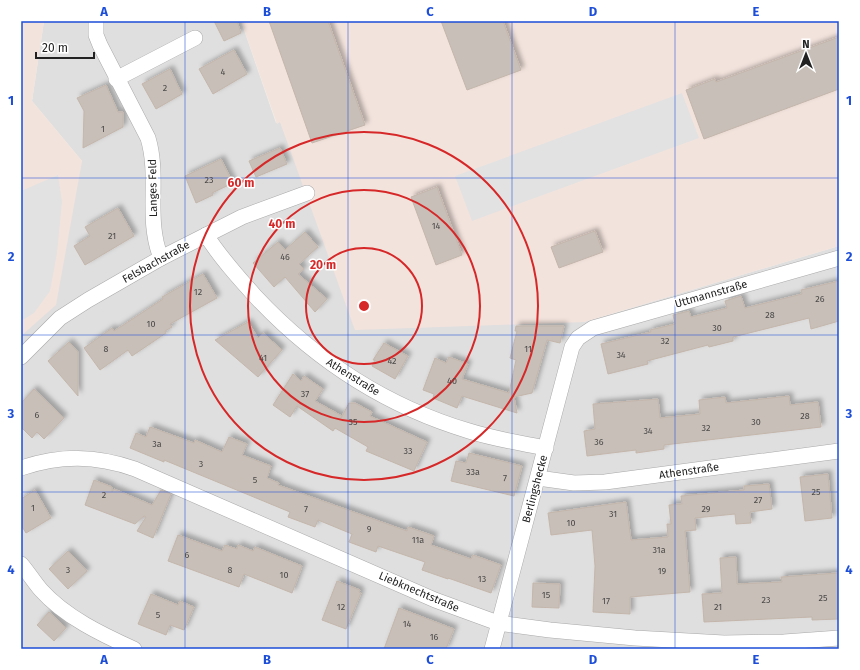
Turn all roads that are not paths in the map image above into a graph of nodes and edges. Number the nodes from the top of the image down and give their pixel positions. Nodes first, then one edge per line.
1 (96, 21) edge
2 (195, 38) dead end
3 (116, 79) junction
4 (307, 193) dead end
5 (206, 235) junction
6 (161, 258) junction
7 (839, 258) edge
8 (584, 333) joint
9 (21, 357) edge
10 (546, 448) junction
11 (839, 451) edge
12 (21, 468) edge
13 (538, 478) junction
14 (21, 564) edge
15 (498, 623) junction
16 (839, 638) edge
17 (134, 649) edge
18 (492, 649) edge

1 - 3 street, Langes Feld
2 - 3 street
3 - 6 street, Langes Feld
4 - 5 street, Felsbachstraße
5 - 6 street, Felsbachstraße
5 - 10 street, Athenstraße
6 - 9 street, Felsbachstraße
7 - 8 street, Uttmannstraße
8 - 10 street, Berlingshecke
10 - 13 street, Berlingshecke
11 - 13 street, Athenstraße
12 - 15 street, Liebknechtstraße
13 - 15 street, Berlingshecke
14 - 17 street
15 - 16 street, Liebknechtstraße
15 - 18 street, Berlingshecke

